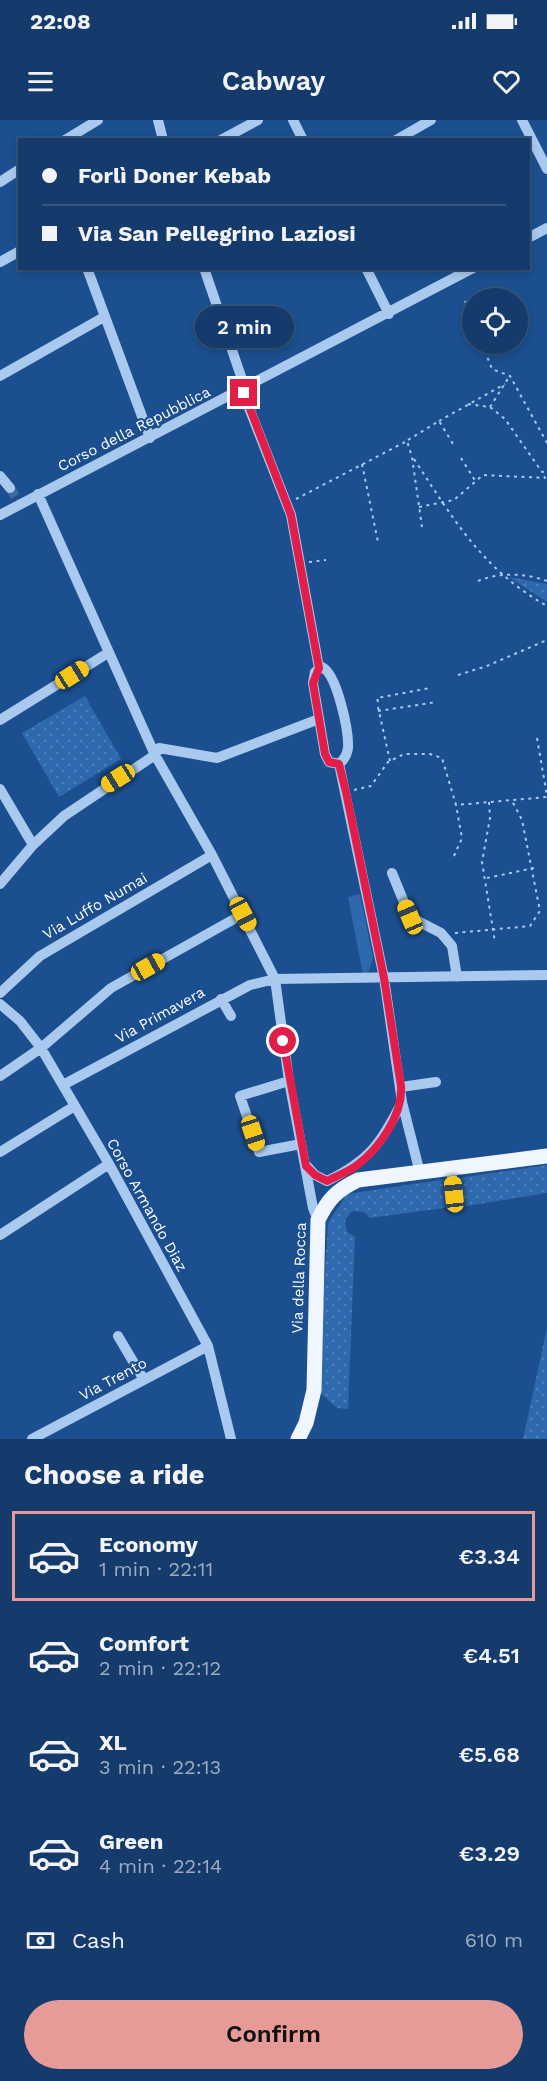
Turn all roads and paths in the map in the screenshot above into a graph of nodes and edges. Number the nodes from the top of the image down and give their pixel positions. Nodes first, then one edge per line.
1 (98, 120) edge
2 (158, 120) edge
3 (258, 120) edge
4 (293, 120) edge
5 (431, 120) edge
6 (522, 120) edge
7 (68, 138) edge
8 (162, 138) edge
9 (225, 138) edge
10 (302, 138) edge
11 (400, 138) edge
12 (547, 169) edge
13 (18, 170) edge
14 (0, 182) edge
15 (547, 228) edge
16 (530, 237) edge
17 (18, 252) edge
18 (0, 262) edge
19 (88, 270) edge
20 (205, 270) edge
21 (367, 270) edge
22 (469, 270) edge
23 (388, 314) junction
24 (104, 317) junction
25 (486, 354) edge
26 (0, 376) edge
27 (510, 376) junction
28 (505, 384) junction
29 (244, 389) junction
30 (468, 404) junction
31 (490, 407) junction
32 (439, 421) junction
33 (150, 438) junction
34 (407, 441) junction
35 (547, 442) edge
36 (453, 444) dead end
37 (412, 456) junction
38 (461, 458) dead end
39 (362, 464) junction
40 (547, 471) edge
41 (542, 472) junction
42 (0, 476) edge
43 (476, 482) junction
44 (10, 489) tunnel mouth
45 (38, 494) junction
46 (295, 500) dead end
47 (442, 502) junction
48 (419, 507) junction
49 (0, 515) edge
50 (422, 527) dead end
51 (378, 542) dead end
52 (326, 560) dead end
53 (300, 563) junction
54 (500, 575) junction
55 (478, 581) dead end
56 (547, 581) edge
57 (547, 606) edge
58 (547, 640) edge
59 (108, 653) junction
60 (319, 668) junction
61 (458, 675) dead end
62 (430, 688) dead end
63 (378, 702) dead end
64 (437, 702) dead end
65 (319, 719) junction
66 (0, 720) edge
67 (537, 738) dead end
68 (155, 755) junction
69 (390, 761) junction
70 (339, 764) junction
71 (0, 789) edge
72 (346, 792) junction
73 (547, 796) edge
74 (511, 799) junction
75 (489, 802) junction
76 (456, 804) junction
77 (33, 845) junction
78 (212, 855) junction
79 (454, 856) dead end
80 (532, 868) junction
81 (392, 873) dead end
82 (487, 878) junction
83 (0, 884) edge
84 (243, 914) junction
85 (494, 931) junction
86 (446, 939) junction
87 (495, 942) dead end
88 (547, 975) edge
89 (457, 977) junction
90 (384, 978) junction
91 (275, 979) junction
92 (0, 993) edge
93 (221, 999) junction
94 (0, 1004) edge
95 (231, 1016) dead end
96 (41, 1048) junction
97 (0, 1076) edge
98 (289, 1082) junction
99 (436, 1082) dead end
100 (63, 1085) junction
101 (401, 1086) junction
102 (402, 1102) junction
103 (73, 1107) junction
104 (301, 1144) junction
105 (0, 1152) edge
106 (547, 1156) edge
107 (109, 1164) junction
108 (306, 1166) junction
109 (452, 1169) junction
110 (420, 1173) junction
111 (455, 1208) dead end
112 (318, 1220) junction
113 (0, 1235) edge
114 (118, 1336) dead end
115 (208, 1346) junction
116 (144, 1380) junction
117 (32, 1439) edge
118 (231, 1439) edge
119 (297, 1439) edge

1 - 7 street
2 - 8 street
3 - 9 street
4 - 10 street
5 - 11 street
6 - 12 street
13 - 14 street
15 - 16 street
17 - 18 street
19 - 24 street
20 - 29 street
21 - 23 street
22 - 23 street, Corso della Repubblica
23 - 29 street, Corso della Repubblica
24 - 26 street
24 - 33 street
25 - 27 path
27 - 28 path
27 - 35 path
28 - 30 path
28 - 31 path
29 - 33 street, Corso della Repubblica
29 - 53 street
30 - 31 path
30 - 32 path
31 - 41 path
32 - 34 path
32 - 36 path
33 - 45 street, Corso della Repubblica
34 - 37 path
34 - 39 path
37 - 47 path
37 - 48 path
38 - 43 path
39 - 46 path
39 - 51 path
40 - 41 path
41 - 43 path
42 - 44 street
43 - 47 path
45 - 49 street, Corso della Repubblica
45 - 59 street
47 - 48 path
47 - 54 path
48 - 50 path
52 - 53 path
53 - 60 street
54 - 55 path
54 - 56 path
54 - 57 path
58 - 61 path
59 - 66 street
59 - 68 street
60 - 65 street
60 - 70 street
62 - 63 path
64 - 69 path
65 - 68 street
65 - 70 street
67 - 73 path
68 - 77 street
68 - 78 street
69 - 72 path
69 - 76 path
70 - 72 street
71 - 77 street
72 - 90 street
73 - 74 path
74 - 75 path
74 - 80 path
75 - 76 path
75 - 82 path
76 - 79 path
77 - 83 street
78 - 84 street
78 - 92 street, Via Luffo Numai
80 - 82 path
80 - 85 path
81 - 86 street
82 - 85 path
84 - 91 street
84 - 96 street
85 - 86 path
85 - 87 path
86 - 89 street
88 - 89 street, Via Primavera
89 - 90 street, Via Primavera
90 - 91 street, Via Primavera
90 - 101 street
91 - 93 street, Via Primavera
91 - 98 street
93 - 95 street
93 - 100 street, Via Primavera
94 - 96 street, Corso Armando Diaz
96 - 97 street
96 - 100 street, Corso Armando Diaz
98 - 104 street
98 - 104 street
99 - 101 street
100 - 103 street, Corso Armando Diaz
101 - 102 street
102 - 108 street
102 - 110 street
103 - 105 street
103 - 107 street, Corso Armando Diaz
104 - 108 street
106 - 109 main road, Via della Rocca
107 - 113 street
107 - 115 street, Corso Armando Diaz
108 - 112 street
109 - 110 main road, Via della Rocca
109 - 111 street
110 - 112 main road, Via della Rocca
112 - 119 main road, Via della Rocca
114 - 116 street
115 - 116 street, Via Trento
115 - 118 street, Corso Armando Diaz
116 - 117 street, Via Trento

